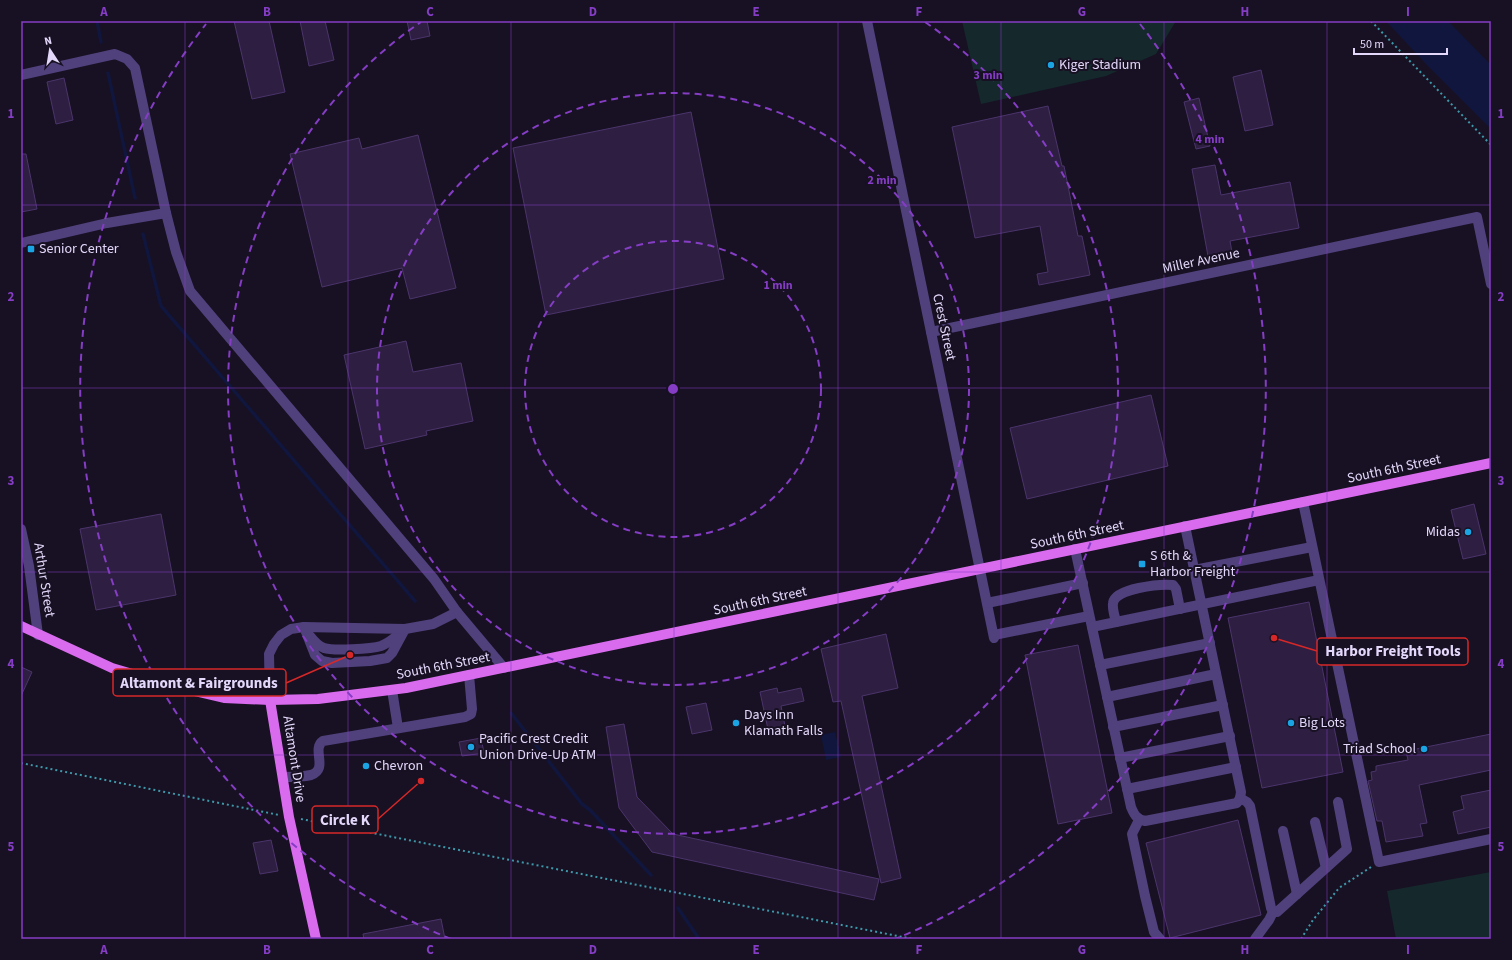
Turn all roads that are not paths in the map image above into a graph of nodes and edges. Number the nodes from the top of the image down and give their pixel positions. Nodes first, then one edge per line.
1 (867, 21) edge
2 (21, 75) edge
3 (166, 213) junction
4 (21, 242) edge
5 (1491, 284) edge
6 (931, 332) junction
7 (1491, 463) edge
8 (1303, 502) junction
9 (1185, 526) junction
10 (21, 529) edge
11 (1312, 547) junction
12 (1075, 549) junction
13 (979, 569) junction
14 (1194, 570) junction
15 (1319, 580) junction
16 (1082, 583) junction
17 (987, 603) junction
18 (1202, 604) junction
19 (1180, 609) junction
20 (457, 612) junction
21 (1089, 616) junction
22 (1116, 622) junction
23 (21, 626) edge
24 (304, 627) junction
25 (1092, 627) junction
26 (405, 629) junction
27 (21, 630) edge
28 (38, 635) junction
29 (1210, 643) junction
30 (1100, 665) junction
31 (504, 668) junction
32 (1216, 674) junction
33 (469, 675) junction
34 (392, 690) junction
35 (1107, 697) junction
36 (270, 700) junction
37 (1223, 705) junction
38 (1114, 727) junction
39 (398, 728) junction
40 (1230, 736) junction
41 (1120, 758) junction
42 (1236, 767) junction
43 (283, 778) junction
44 (1127, 789) junction
45 (1240, 798) junction
46 (1338, 802) dead end
47 (1139, 820) junction
48 (1315, 822) dead end
49 (1283, 831) dead end
50 (1491, 839) edge
51 (1326, 868) junction
52 (1297, 894) junction
53 (1273, 912) junction
54 (316, 939) edge
55 (1160, 939) edge
56 (1255, 939) edge

1 - 6 street, Crest Street
2 - 3 street
3 - 4 street
3 - 20 street
5 - 6 street, Miller Avenue
6 - 13 street, Crest Street
7 - 8 main road, South 6th Street
8 - 9 main road, South 6th Street
8 - 11 street
9 - 12 main road, South 6th Street
9 - 14 street
10 - 28 street, Arthur Street
11 - 14 street
11 - 15 street
12 - 13 main road, South 6th Street
12 - 16 street
13 - 17 street, Crest Street
13 - 31 main road, South 6th Street
14 - 18 street
15 - 18 street
15 - 50 street
16 - 17 street
16 - 21 street
17 - 21 street, Crest Street
18 - 19 street
18 - 29 street
19 - 22 street
19 - 22 street
20 - 26 street
20 - 31 street
21 - 25 street
22 - 25 street
23 - 28 main road, South 6th Street
24 - 26 street
24 - 26 street
24 - 36 street
25 - 30 street
27 - 28 main road, South 6th Street
28 - 36 main road, South 6th Street
29 - 30 street
29 - 32 street
30 - 35 street
31 - 33 main road, South 6th Street
32 - 35 street
32 - 37 street
33 - 34 main road, South 6th Street
33 - 39 street
34 - 36 main road, South 6th Street
34 - 39 street
35 - 38 street
36 - 43 main road, Altamont Drive
37 - 38 street
37 - 40 street
38 - 41 street
39 - 43 street
40 - 41 street
40 - 42 street
41 - 44 street
42 - 44 street
42 - 45 street
43 - 54 main road, Altamont Drive
44 - 47 street
45 - 47 street
45 - 53 street
46 - 51 street
47 - 55 street
48 - 51 street
49 - 52 street
51 - 52 street
52 - 53 street
53 - 56 street

